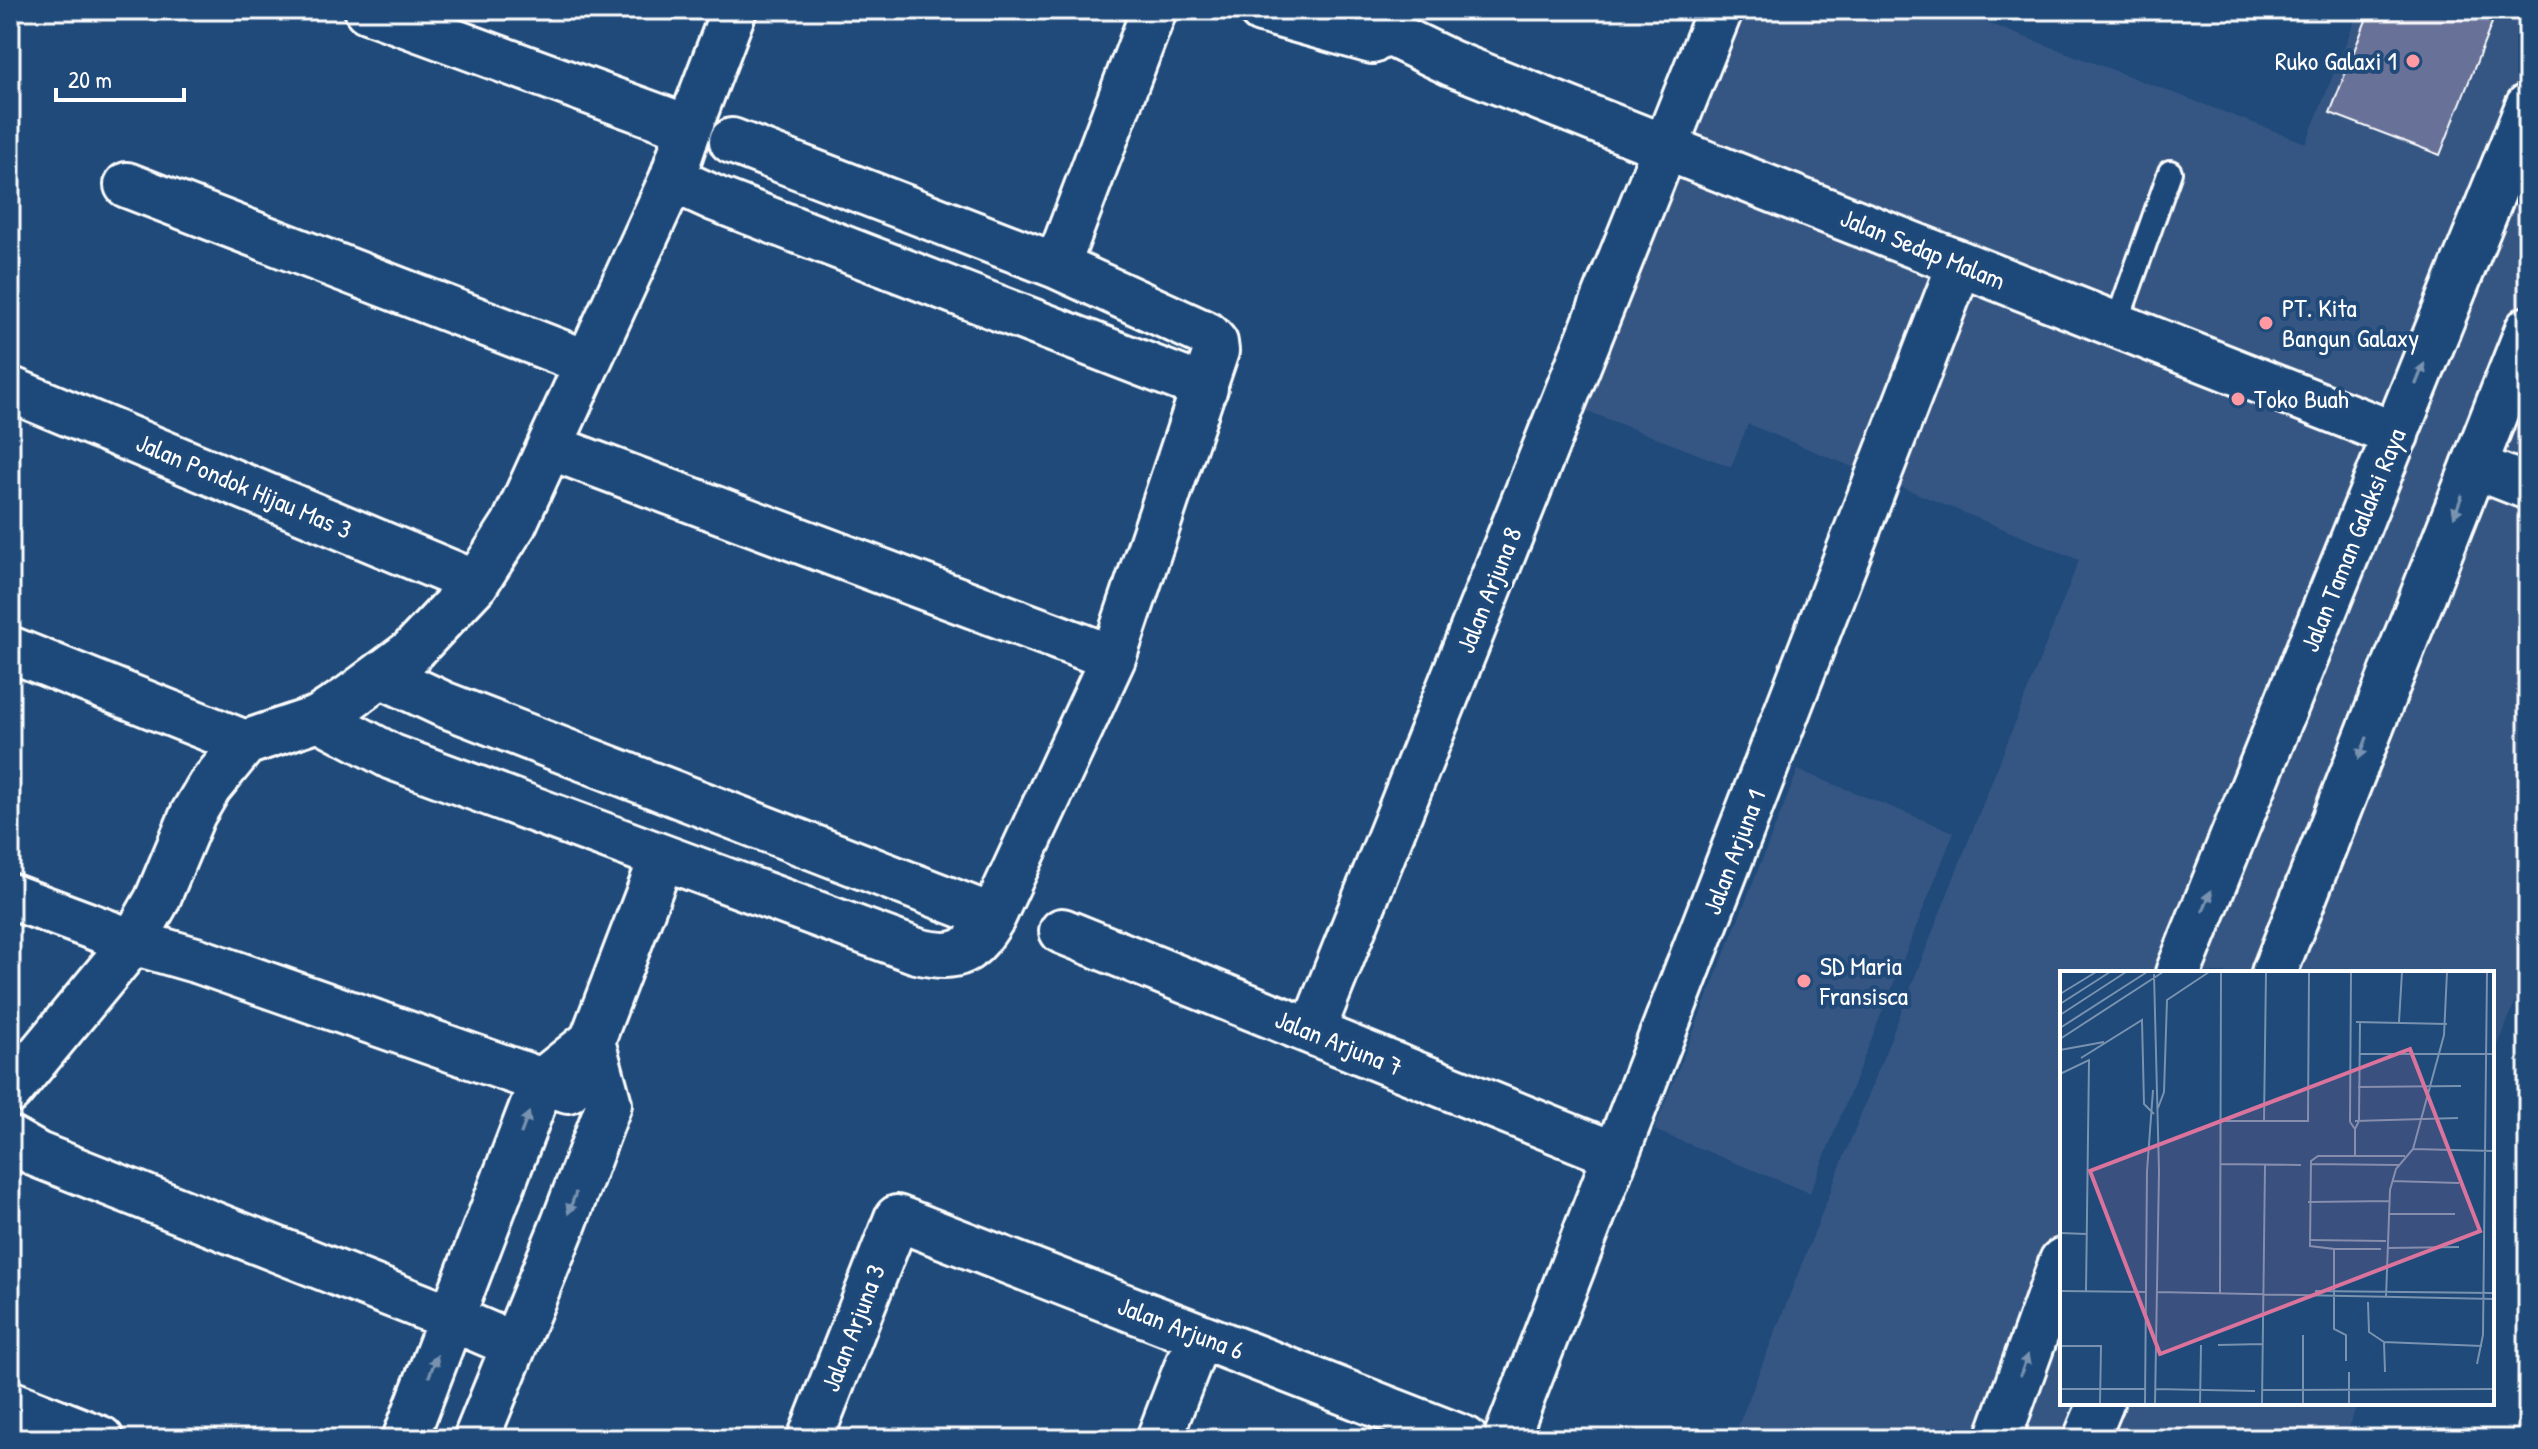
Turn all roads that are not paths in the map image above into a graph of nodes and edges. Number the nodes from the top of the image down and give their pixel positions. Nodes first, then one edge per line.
1 (367, 10) edge
2 (734, 10) edge
3 (1154, 10) edge
4 (1261, 10) edge
5 (1341, 10) edge
6 (1720, 10) edge
7 (1451, 63) junction
8 (2528, 107) edge
9 (689, 128) junction
10 (732, 141) dead end
11 (1665, 148) junction
12 (2170, 172) dead end
13 (672, 179) junction
14 (127, 185) dead end
15 (1960, 264) junction
16 (1057, 266) junction
17 (2116, 325) junction
18 (2528, 329) edge
19 (588, 363) junction
20 (1205, 388) junction
21 (12, 390) dead end
22 (2396, 435) junction
23 (550, 447) junction
24 (2474, 466) junction
25 (2528, 487) edge
26 (476, 583) junction
27 (10, 649) edge
28 (1113, 658) junction
29 (381, 675) junction
30 (319, 718) junction
31 (245, 743) junction
32 (662, 858) junction
33 (10, 896) edge
34 (993, 917) junction
35 (1062, 931) dead end
36 (133, 942) junction
37 (2179, 971) edge
38 (2275, 971) edge
39 (1312, 1032) junction
40 (592, 1041) junction
41 (542, 1081) junction
42 (10, 1091) edge
43 (609, 1104) junction
44 (10, 1139) edge
45 (1616, 1155) junction
46 (897, 1218) joint
47 (2060, 1271) edge
48 (451, 1318) junction
49 (1199, 1336) junction
50 (514, 1345) junction
51 (10, 1403) edge
52 (2100, 1405) edge
53 (101, 1439) edge
54 (405, 1439) edge
55 (476, 1439) edge
56 (810, 1439) edge
57 (1159, 1439) edge
58 (1465, 1439) edge
59 (1506, 1439) edge
60 (1998, 1439) edge
61 (2086, 1439) edge

1 - 9 street
2 - 9 street
3 - 16 street
4 - 7 street, Jalan Sedap Malam
5 - 7 street, Jalan Sedap Malam
6 - 11 street, Jalan Arjuna 8
7 - 11 street, Jalan Sedap Malam
22 -> 8 street, Jalan Taman Galaksi Raya
9 - 13 street
10 - 16 street
11 - 15 street, Jalan Sedap Malam
11 - 39 street, Jalan Arjuna 8
12 - 17 lane
13 - 19 street
13 - 20 street
14 - 19 street
15 - 17 street, Jalan Sedap Malam
15 - 45 street, Jalan Arjuna 1
16 - 20 street
17 - 22 street, Jalan Sedap Malam
18 - 24 street
19 - 23 street
20 - 28 street
21 - 26 street, Jalan Pondok Hijau Mas 3
37 -> 22 street, Jalan Taman Galaksi Raya
23 - 26 street
23 - 28 street
24 - 25 street
24 -> 38 street
26 - 29 street
27 - 31 street
28 - 34 street
29 - 30 street
29 - 34 street
30 - 31 street
30 - 32 street
31 - 36 street
32 - 34 street
32 - 40 street
33 - 36 street
35 - 39 street, Jalan Arjuna 7
36 - 41 street
36 - 42 street
39 - 45 street, Jalan Arjuna 7
40 - 41 street
40 - 43 street
41 - 43 street
48 -> 41 street
43 -> 50 street
44 - 48 street
45 - 59 street, Jalan Arjuna 1
46 - 49 street, Jalan Arjuna 6
46 - 56 street, Jalan Arjuna 3
60 -> 47 street
48 - 50 street
54 -> 48 street
49 - 57 street
49 - 58 street, Jalan Arjuna 6
50 - 55 street
51 - 53 street
52 - 61 street

